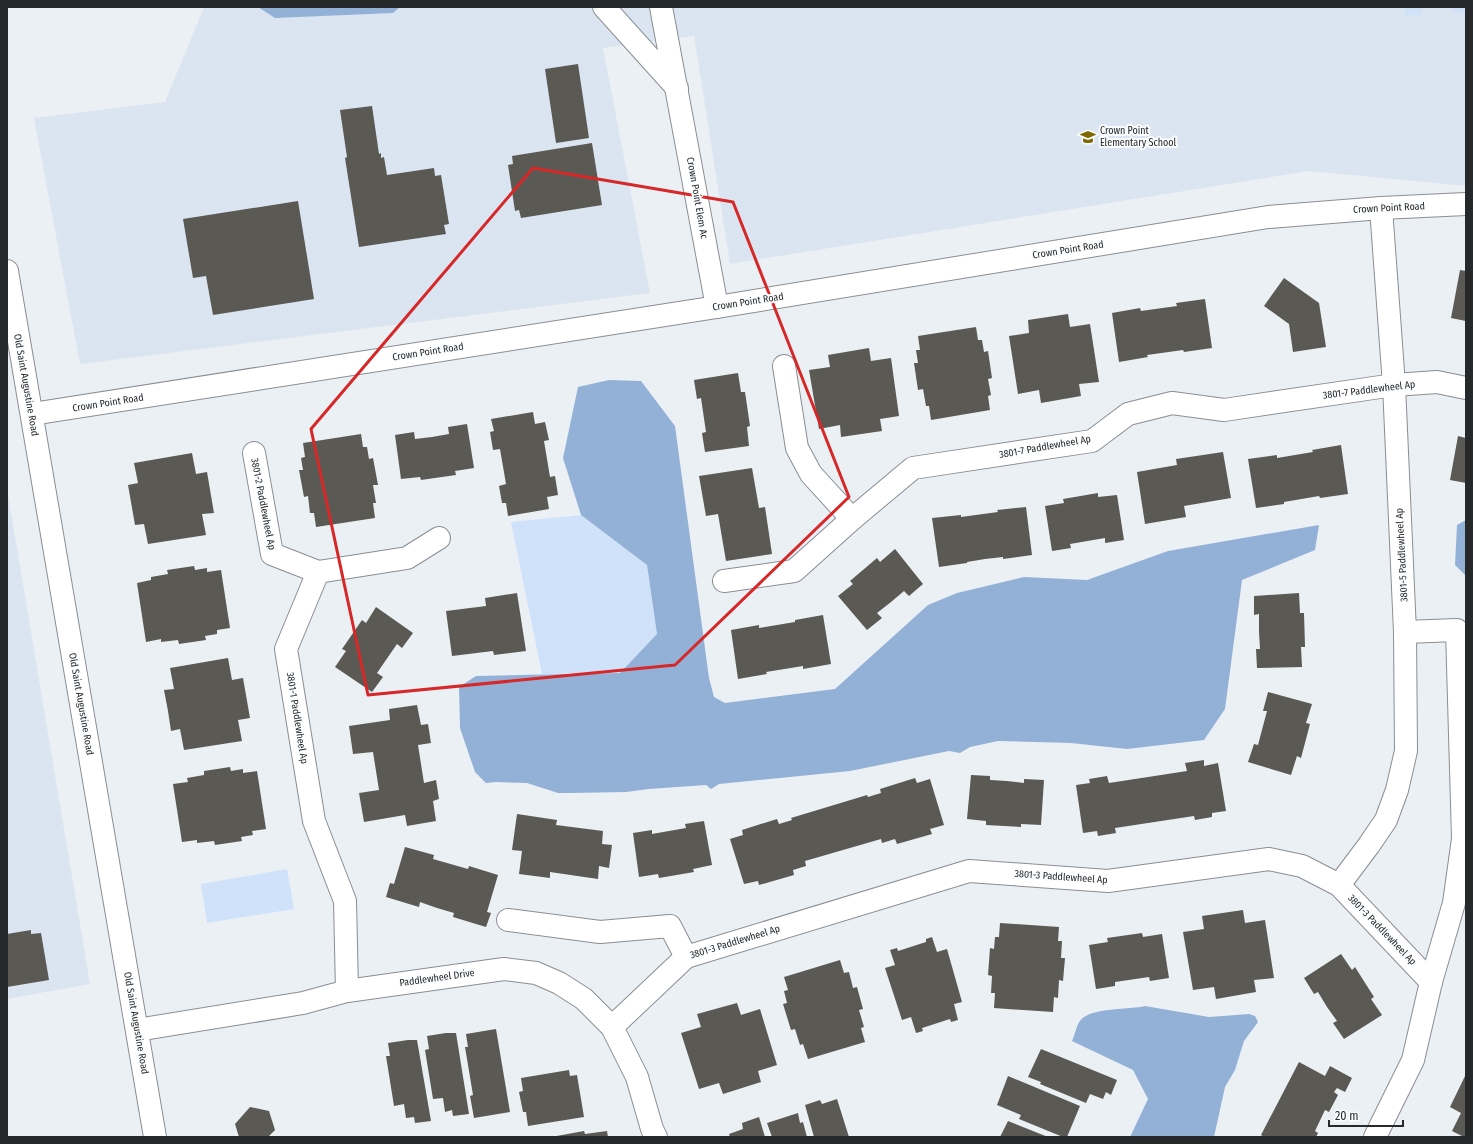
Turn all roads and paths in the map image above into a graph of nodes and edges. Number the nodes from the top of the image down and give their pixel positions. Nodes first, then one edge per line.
1 (604, 7) edge
2 (661, 7) edge
3 (677, 89) junction
4 (1466, 204) edge
5 (1381, 208) junction
6 (7, 271) edge
7 (717, 307) junction
8 (784, 366) dead end
9 (1394, 385) junction
10 (1466, 388) edge
11 (32, 414) junction
12 (254, 453) dead end
13 (852, 518) junction
14 (439, 538) dead end
15 (318, 572) junction
16 (724, 582) dead end
17 (1405, 632) junction
18 (1339, 885) junction
19 (508, 920) dead end
20 (686, 957) junction
21 (1432, 982) junction
22 (348, 991) junction
23 (612, 1027) junction
24 (137, 1030) junction
25 (654, 1133) edge
26 (155, 1137) edge
27 (1375, 1137) edge

1 - 3 street
2 - 3 street, Crown Point Elem Ac
3 - 7 street, Crown Point Elem Ac
4 - 5 street, Crown Point Road
5 - 7 street, Crown Point Road
5 - 9 street, 3801-5 Paddlewheel Ap
6 - 11 street, Old Saint Augustine Road
7 - 11 street, Crown Point Road
8 - 13 street
9 - 10 street, 3801-7 Paddlewheel Ap
9 - 13 street, 3801-7 Paddlewheel Ap
9 - 17 street, 3801-5 Paddlewheel Ap
11 - 24 street, Old Saint Augustine Road
12 - 15 street, 3801-2 Paddlewheel Ap
13 - 16 street, 3801-7 Paddlewheel Ap
14 - 15 street
15 - 22 street, 3801-1 Paddlewheel Ap
17 - 18 street, 3801-5 Paddlewheel Ap
17 - 21 street
18 - 20 street, 3801-3 Paddlewheel Ap
18 - 21 street, 3801-3 Paddlewheel Ap
19 - 20 street
20 - 23 street, 3801-3 Paddlewheel Ap
21 - 27 street
22 - 23 street, Paddlewheel Drive
22 - 24 street, Paddlewheel Drive
23 - 25 street, Paddlewheel Drive
24 - 26 street, Old Saint Augustine Road

